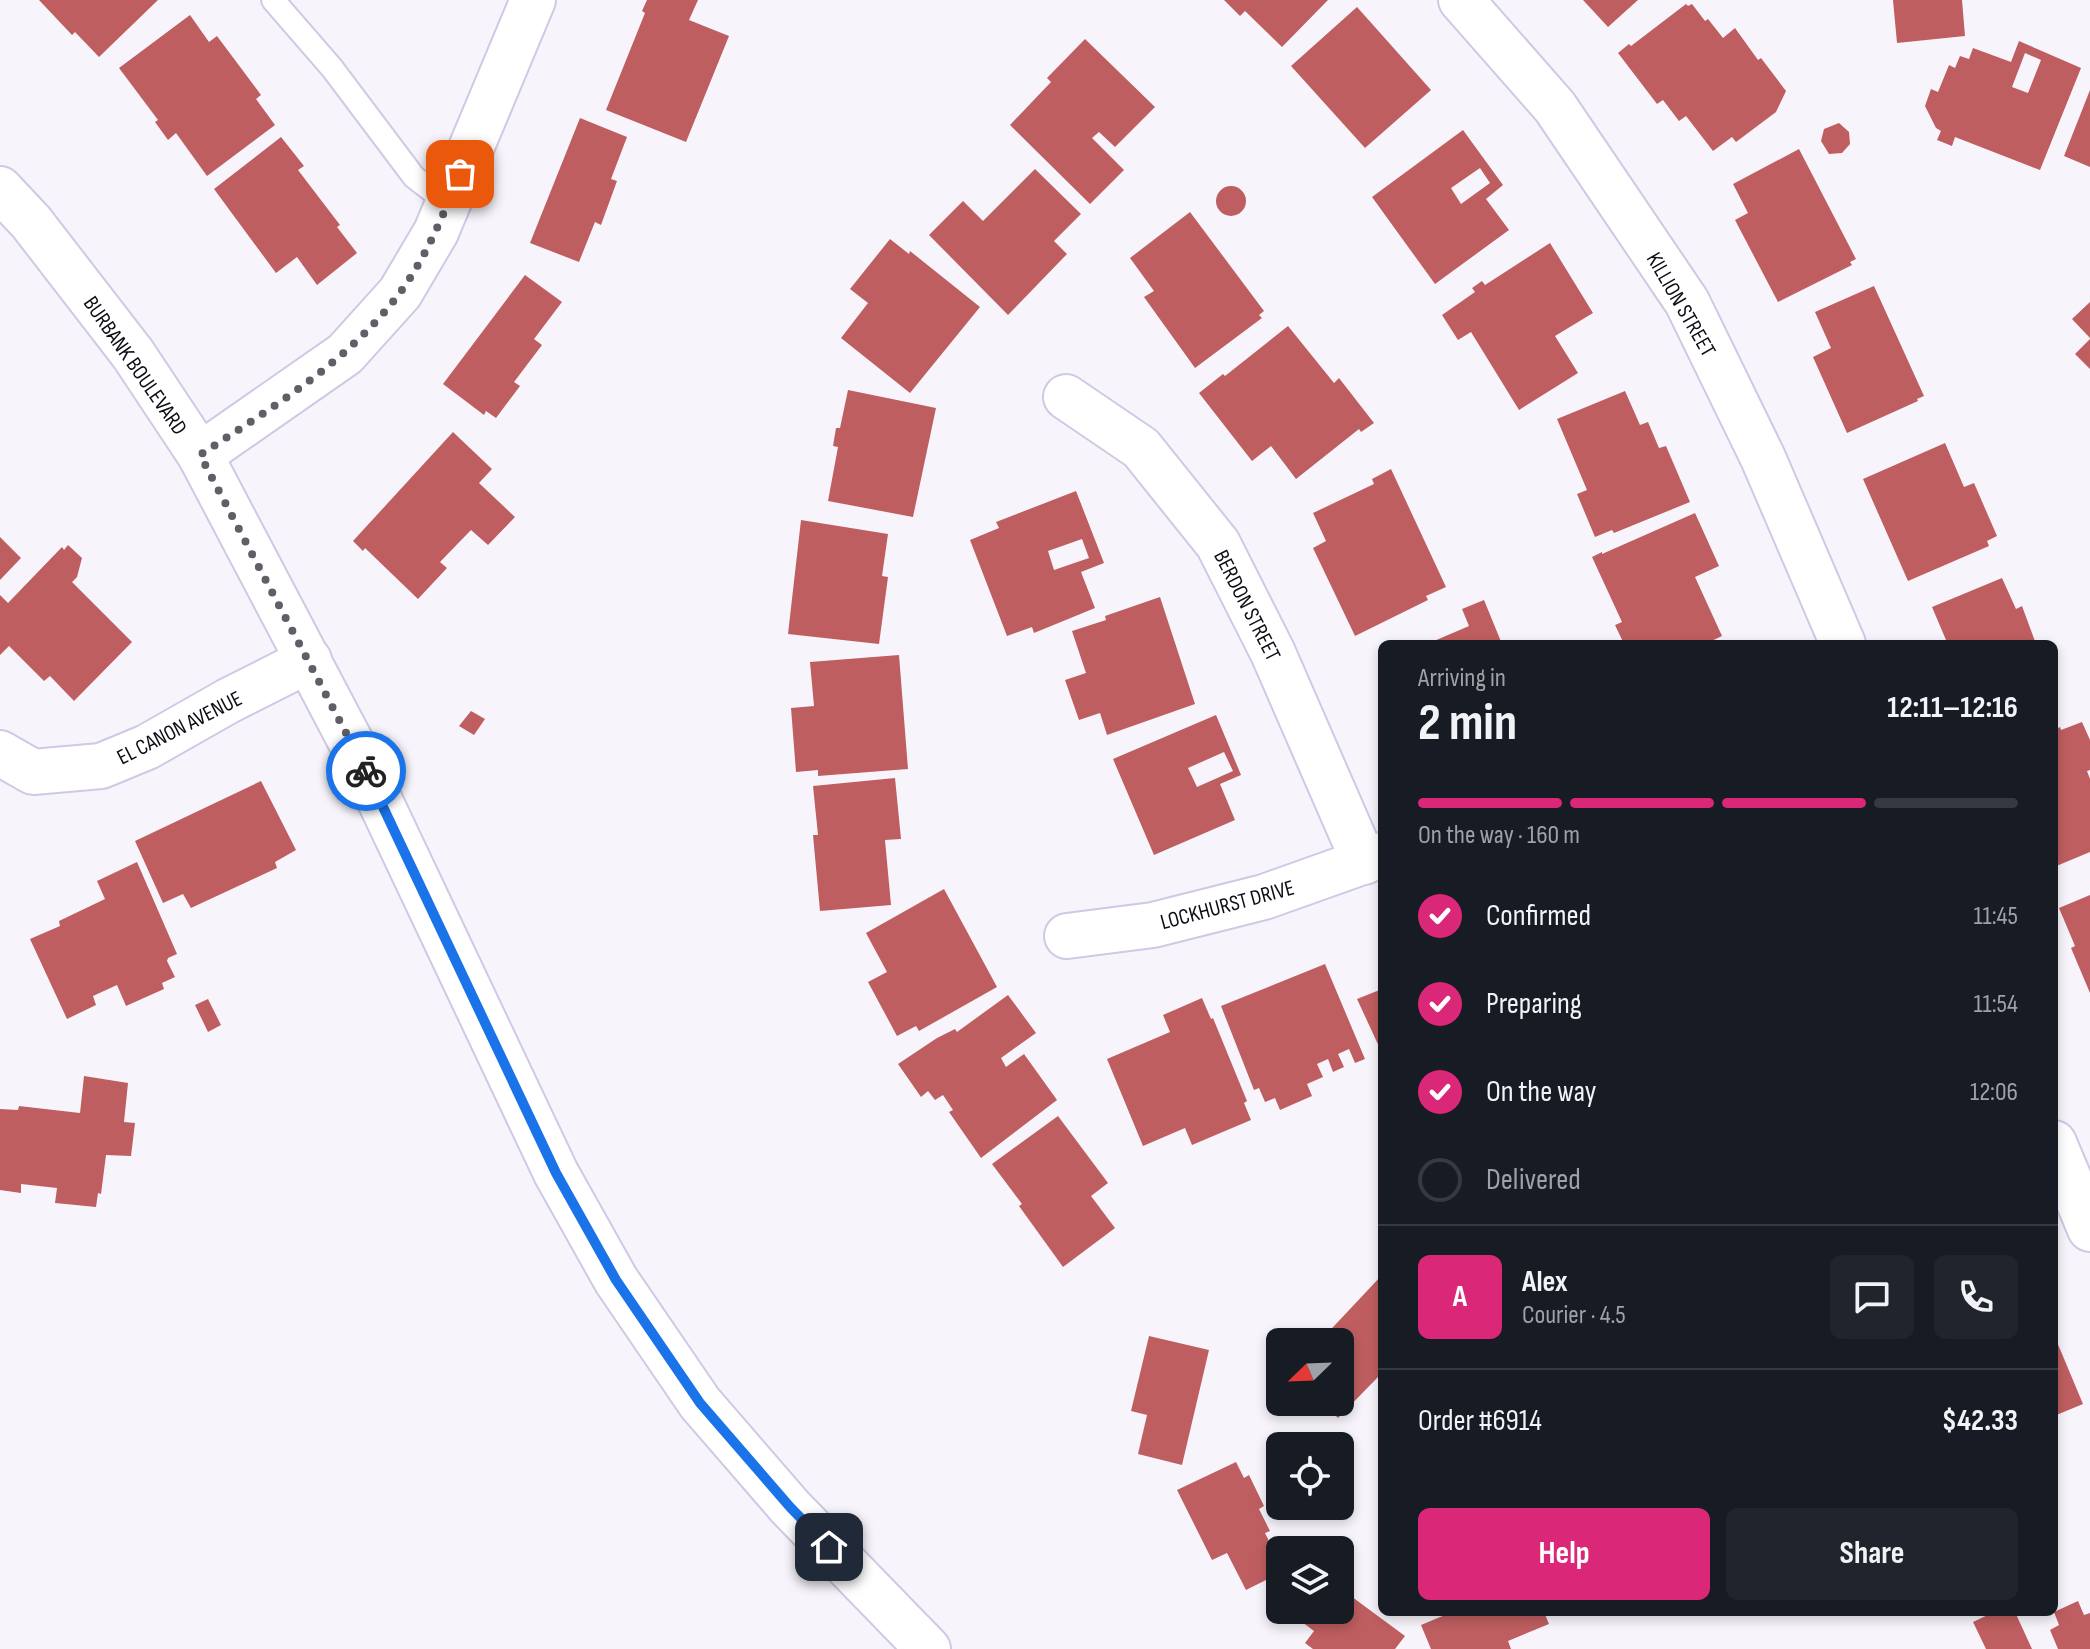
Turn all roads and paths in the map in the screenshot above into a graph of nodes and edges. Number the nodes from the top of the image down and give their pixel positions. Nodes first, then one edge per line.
1 (273, 0) edge
2 (533, 0) edge
3 (1461, 0) edge
4 (0, 189) edge
5 (448, 203) junction
6 (1066, 397) dead end
7 (200, 455) junction
8 (1841, 640) edge
9 (309, 660) junction
10 (0, 753) edge
11 (1373, 859) edge
12 (1067, 936) dead end
13 (2058, 1157) edge
14 (2073, 1210) edge
15 (928, 1649) edge

1 - 5 lane
2 - 5 street
3 - 8 street, KILLION STREET
4 - 7 street, BURBANK BOULEVARD
5 - 7 street
6 - 11 street, BERDON STREET
7 - 9 street, BURBANK BOULEVARD
9 - 10 street, EL CANON AVENUE
9 - 15 street, BURBANK BOULEVARD
11 - 12 street, LOCKHURST DRIVE
13 - 14 street

